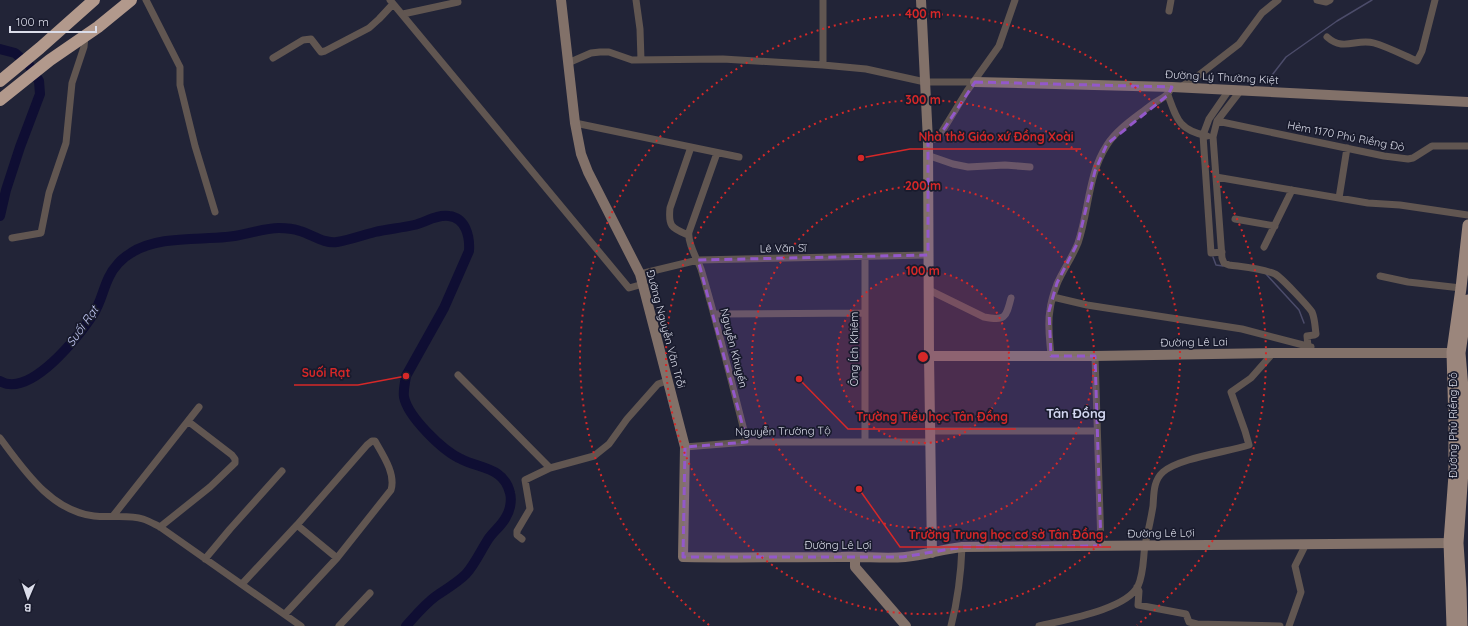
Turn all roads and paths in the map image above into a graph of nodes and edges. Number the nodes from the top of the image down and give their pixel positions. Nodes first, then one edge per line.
1 (94, 0) edge
2 (131, 0) edge
3 (146, 0) edge
4 (561, 0) edge
5 (636, 0) edge
6 (823, 0) edge
7 (921, 0) edge
8 (1015, 0) edge
9 (1171, 0) edge
10 (1278, 0) edge
11 (1317, 0) edge
12 (1330, 0) edge
13 (1435, 0) edge
14 (391, 2) edge
15 (458, 2) dead end
16 (1169, 11) dead end
17 (403, 14) junction
18 (86, 35) junction
19 (1327, 37) dead end
20 (273, 58) dead end
21 (641, 60) junction
22 (568, 63) junction
23 (823, 65) junction
24 (0, 81) edge
25 (925, 82) junction
26 (975, 82) junction
27 (1174, 90) junction
28 (1229, 90) junction
29 (1241, 90) junction
30 (0, 100) edge
31 (1468, 102) edge
32 (1217, 121) junction
33 (575, 123) junction
34 (1203, 135) junction
35 (1213, 137) junction
36 (928, 141) junction
37 (1468, 146) edge
38 (691, 147) junction
39 (1346, 148) junction
40 (717, 153) junction
41 (927, 155) junction
42 (739, 157) dead end
43 (1030, 167) dead end
44 (1216, 178) junction
45 (1292, 190) junction
46 (1339, 198) junction
47 (214, 212) dead end
48 (1468, 215) edge
49 (1235, 219) dead end
50 (1468, 225) edge
51 (1275, 226) junction
52 (688, 235) junction
53 (12, 238) dead end
54 (1264, 247) dead end
55 (1222, 252) junction
56 (928, 255) junction
57 (865, 257) junction
58 (698, 260) junction
59 (1380, 276) dead end
60 (642, 279) junction
61 (1461, 288) junction
62 (929, 290) junction
63 (1011, 298) dead end
64 (1053, 298) junction
65 (1468, 300) edge
66 (865, 313) junction
67 (714, 314) junction
68 (1308, 346) junction
69 (1456, 352) junction
70 (1273, 353) junction
71 (1325, 354) junction
72 (929, 356) junction
73 (1051, 356) junction
74 (1095, 356) junction
75 (458, 375) dead end
76 (667, 381) junction
77 (200, 407) dead end
78 (189, 422) junction
79 (1465, 430) edge
80 (930, 431) junction
81 (1097, 431) junction
82 (0, 438) edge
83 (865, 441) junction
84 (747, 442) junction
85 (930, 442) junction
86 (685, 447) junction
87 (550, 468) junction
88 (282, 471) dead end
89 (113, 516) junction
90 (297, 525) junction
91 (160, 527) junction
92 (522, 539) dead end
93 (1453, 542) junction
94 (1306, 544) junction
95 (1145, 545) junction
96 (962, 546) junction
97 (1100, 546) junction
98 (932, 553) junction
99 (855, 556) junction
100 (683, 557) joint
101 (337, 558) junction
102 (205, 559) junction
103 (242, 584) junction
104 (1137, 587) junction
105 (1465, 589) edge
106 (370, 593) dead end
107 (285, 614) junction
108 (301, 626) edge
109 (339, 626) edge
110 (906, 626) edge
111 (951, 626) edge
112 (1038, 626) edge
113 (1280, 626) edge
114 (1289, 626) edge
115 (1452, 626) edge
116 (1462, 626) edge

1 - 24 highway
2 - 18 highway
3 - 47 street
4 - 22 street, Đường Nguyễn Văn Trỗi
5 - 21 street
6 - 23 street
7 - 25 street
8 - 26 street
9 - 16 street
10 - 27 street
11 - 12 street
13 - 19 street
14 - 17 street
14 - 20 street
15 - 17 street
17 - 60 street, Lê Văn Sĩ
18 - 30 highway
18 - 53 street
21 - 22 street
21 - 23 street
22 - 33 street, Đường Nguyễn Văn Trỗi
23 - 25 street
25 - 26 street
25 - 36 street
26 - 27 street, Đường Lý Thường Kiệt
26 - 36 street
27 - 28 street, Đường Lý Thường Kiệt
27 - 34 street
27 - 64 street
28 - 29 street, Đường Lý Thường Kiệt
28 - 34 street
29 - 31 street, Đường Lý Thường Kiệt
29 - 32 street
32 - 35 street
32 - 39 street, Hẻm 1170 Phú Riềng Đỏ
33 - 38 street
33 - 60 street, Đường Nguyễn Văn Trỗi
34 - 35 street
34 - 55 street
35 - 44 street
36 - 41 street
37 - 39 street, Hẻm 1170 Phú Riềng Đỏ
38 - 40 street
38 - 52 street
39 - 46 street
40 - 42 street
40 - 52 street
41 - 43 street
41 - 56 street
44 - 45 street
44 - 55 street
45 - 46 street
45 - 51 street
46 - 48 street
49 - 51 street
50 - 61 main road, Đường Phú Riềng Đỏ
51 - 54 street
52 - 58 street, Nguyễn Khuyến
55 - 68 street
56 - 57 street, Lê Văn Sĩ
56 - 62 street
57 - 58 street, Lê Văn Sĩ
57 - 66 street, Ông Ích Khiêm
58 - 60 street, Lê Văn Sĩ
58 - 67 street, Nguyễn Khuyến
59 - 61 street
60 - 76 street, Đường Nguyễn Văn Trỗi
61 - 69 main road, Đường Phú Riềng Đỏ
62 - 63 street
62 - 72 street
64 - 68 street
64 - 73 street
65 - 69 main road, Đường Phú Riềng Đỏ
66 - 67 street
66 - 83 street, Ông Ích Khiêm
67 - 84 street, Nguyễn Khuyến
68 - 71 street
69 - 71 street, Đường Lê Lai
69 - 79 main road, Đường Phú Riềng Đỏ
69 - 93 main road, Đường Phú Riềng Đỏ
70 - 71 street, Đường Lê Lai
70 - 74 street, Đường Lê Lai
70 - 95 street
72 - 73 street, Đường Lê Lai
72 - 80 street
73 - 74 street, Đường Lê Lai
74 - 81 street
75 - 87 street
76 - 86 street, Đường Nguyễn Văn Trỗi
76 - 87 street
77 - 78 street
78 - 89 street
78 - 91 street
79 - 93 main road, Đường Phú Riềng Đỏ
80 - 81 street
80 - 85 street
81 - 97 street
82 - 89 street
83 - 84 street, Nguyễn Trường Tộ
83 - 85 street, Nguyễn Trường Tộ
84 - 86 street, Nguyễn Trường Tộ
85 - 98 street
86 - 100 street, Đường Nguyễn Văn Trỗi
87 - 92 street
88 - 102 street
89 - 91 street
90 - 101 street
90 - 101 street
90 - 103 street
91 - 102 street
93 - 94 street, Đường Lê Lợi
93 - 105 main road, Đường Phú Riềng Đỏ
93 - 115 main road, Đường Phú Riềng Đỏ
94 - 95 street, Đường Lê Lợi
94 - 114 street
95 - 97 street, Đường Lê Lợi
95 - 104 street
96 - 97 street, Đường Lê Lợi
96 - 98 street, Đường Lê Lợi
96 - 111 street
98 - 99 street, Đường Lê Lợi
99 - 100 street, Đường Lê Lợi
99 - 110 street
101 - 107 street
102 - 103 street
103 - 107 street
104 - 112 street
104 - 113 street
105 - 116 main road, Đường Phú Riềng Đỏ
106 - 109 street
107 - 108 street

